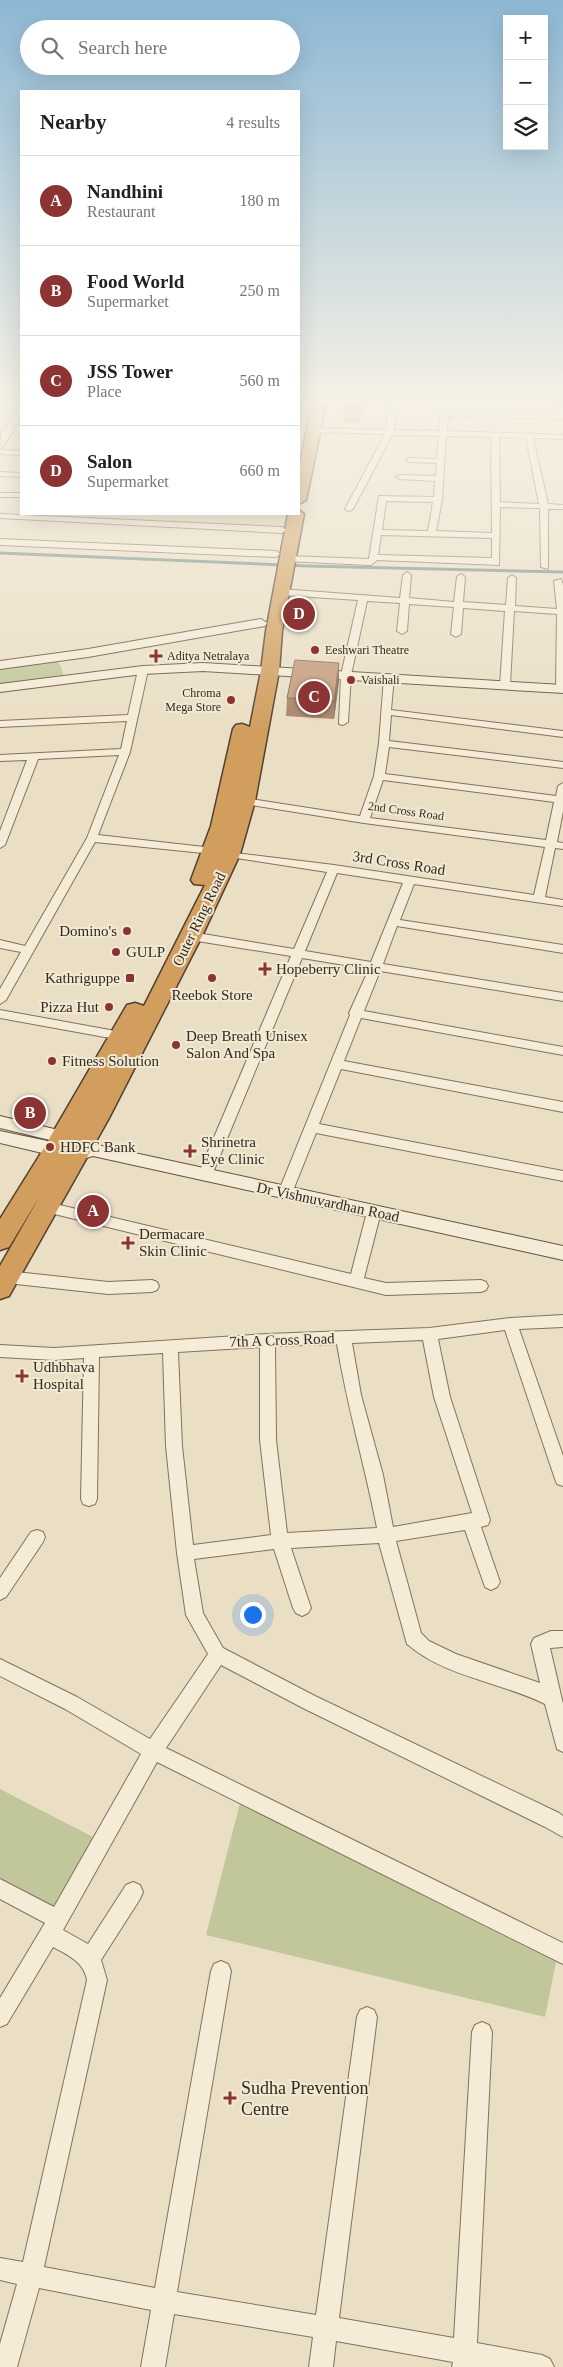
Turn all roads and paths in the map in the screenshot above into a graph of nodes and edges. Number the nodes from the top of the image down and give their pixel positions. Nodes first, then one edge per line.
1 (380, 510) edge
2 (436, 510) edge
3 (494, 510) edge
4 (544, 510) edge
5 (286, 515) edge
6 (296, 515) edge
7 (0, 516) edge
8 (282, 530) junction
9 (377, 532) junction
10 (434, 534) junction
11 (496, 536) junction
12 (0, 542) edge
13 (373, 557) junction
14 (280, 563) junction
15 (545, 567) dead end
16 (407, 575) dead end
17 (461, 577) dead end
18 (512, 578) dead end
19 (558, 581) dead end
20 (281, 592) junction
21 (362, 598) junction
22 (404, 601) junction
23 (458, 606) junction
24 (511, 609) junction
25 (562, 612) edge
26 (261, 623) junction
27 (402, 631) dead end
28 (456, 634) dead end
29 (53, 659) junction
30 (0, 665) edge
31 (143, 670) junction
32 (262, 670) junction
33 (346, 675) junction
34 (389, 677) junction
35 (60, 681) junction
36 (505, 685) junction
37 (0, 688) edge
38 (562, 689) edge
39 (387, 712) junction
40 (134, 718) junction
41 (343, 722) dead end
42 (0, 724) edge
43 (563, 734) edge
44 (384, 743) junction
45 (125, 752) junction
46 (34, 756) junction
47 (0, 758) edge
48 (563, 765) edge
49 (378, 776) junction
50 (563, 786) edge
51 (562, 799) edge
52 (245, 801) junction
53 (364, 820) junction
54 (92, 838) junction
55 (550, 844) junction
56 (0, 845) edge
57 (563, 846) edge
58 (222, 852) junction
59 (334, 868) junction
60 (410, 880) junction
61 (539, 900) junction
62 (563, 903) edge
63 (393, 922) junction
64 (191, 936) junction
65 (0, 944) edge
66 (563, 949) edge
67 (29, 950) junction
68 (297, 955) junction
69 (374, 967) junction
70 (563, 998) edge
71 (0, 1000) edge
72 (0, 1014) edge
73 (355, 1014) junction
74 (120, 1036) junction
75 (563, 1051) edge
76 (335, 1064) junction
77 (563, 1107) edge
78 (0, 1122) edge
79 (311, 1127) junction
80 (0, 1137) edge
81 (74, 1147) junction
82 (204, 1175) junction
83 (563, 1176) edge
84 (285, 1193) junction
85 (48, 1207) junction
86 (374, 1212) junction
87 (0, 1240) edge
88 (563, 1253) edge
89 (356, 1281) junction
90 (3, 1283) edge
91 (152, 1286) dead end
92 (481, 1286) dead end
93 (563, 1321) edge
94 (510, 1324) junction
95 (429, 1334) junction
96 (344, 1338) junction
97 (267, 1340) junction
98 (170, 1346) junction
99 (0, 1352) edge
100 (92, 1352) junction
101 (563, 1479) edge
102 (89, 1499) dead end
103 (470, 1520) junction
104 (386, 1534) junction
105 (37, 1537) dead end
106 (280, 1541) junction
107 (185, 1553) junction
108 (491, 1582) dead end
109 (0, 1592) edge
110 (302, 1608) dead end
111 (563, 1639) edge
112 (217, 1654) junction
113 (0, 1667) edge
114 (553, 1700) junction
115 (563, 1743) edge
116 (153, 1751) junction
117 (563, 1828) edge
118 (0, 1889) edge
119 (133, 1892) dead end
120 (54, 1927) junction
121 (563, 1954) edge
122 (91, 1958) junction
123 (221, 1970) dead end
124 (0, 2017) edge
125 (368, 2017) dead end
126 (482, 2032) dead end
127 (0, 2269) edge
128 (31, 2276) junction
129 (165, 2300) junction
130 (326, 2327) junction
131 (465, 2359) edge
132 (5, 2367) edge
133 (153, 2367) edge
134 (321, 2367) edge
135 (542, 2367) edge

1 - 9 street
2 - 10 street
3 - 11 street
4 - 15 street
5 - 8 highway, Outer Ring Road
6 - 14 highway, Outer Ring Road
7 - 8 street
8 - 14 highway, Outer Ring Road
9 - 10 street
9 - 13 street
10 - 11 street
11 - 13 street
12 - 14 street
13 - 14 street
14 - 20 highway, Outer Ring Road
14 - 26 highway, Outer Ring Road
16 - 22 street
17 - 23 street
18 - 24 street
19 - 25 street
20 - 21 street
20 - 32 highway, Outer Ring Road
21 - 22 street
21 - 33 street
22 - 23 street
22 - 27 street
23 - 24 street
23 - 28 street
24 - 25 street
24 - 36 street
25 - 38 street
26 - 29 street
26 - 32 highway, Outer Ring Road
29 - 30 street
29 - 35 street
31 - 32 street
31 - 35 street
31 - 40 street
32 - 33 street
32 - 52 highway, Outer Ring Road
32 - 58 highway, Outer Ring Road
33 - 34 street
33 - 41 street
34 - 36 street
34 - 39 street
35 - 37 street
36 - 38 street
39 - 43 street
39 - 44 street
40 - 42 street
40 - 45 street
44 - 48 street
44 - 49 street
45 - 46 street
45 - 54 street
46 - 47 street
46 - 56 street
49 - 51 street
49 - 53 street
50 - 51 street
51 - 55 street
52 - 53 street, 2nd Cross Road
52 - 58 highway, Outer Ring Road
53 - 55 street, 2nd Cross Road
54 - 58 street
54 - 67 street
55 - 57 street, 2nd Cross Road
55 - 61 street
58 - 59 street, 3rd Cross Road
58 - 64 highway, Outer Ring Road
58 - 74 highway, Outer Ring Road
59 - 60 street, 3rd Cross Road
59 - 68 street
60 - 61 street, 3rd Cross Road
60 - 63 street
61 - 62 street, 3rd Cross Road
63 - 66 street
63 - 69 street
64 - 68 street
64 - 81 highway, Outer Ring Road
65 - 67 street
67 - 71 street
68 - 69 street
68 - 82 street
69 - 70 street
69 - 73 street
72 - 74 street
73 - 75 street
73 - 76 street
74 - 81 highway, Outer Ring Road
76 - 77 street
76 - 79 street
78 - 81 street
79 - 83 street
79 - 84 street
80 - 81 street
81 - 82 street, Dr Vishnuvardhan Road
81 - 85 highway, Outer Ring Road
81 - 87 highway, Outer Ring Road
82 - 84 street, Dr Vishnuvardhan Road
84 - 86 street, Dr Vishnuvardhan Road
85 - 89 street
85 - 90 highway, Outer Ring Road
86 - 88 street, Dr Vishnuvardhan Road
86 - 89 street
89 - 92 street
90 - 91 street
93 - 94 street, 7th A Cross Road
94 - 95 street, 7th A Cross Road
94 - 101 street
95 - 96 street, 7th A Cross Road
95 - 103 street
96 - 97 street, 7th A Cross Road
96 - 104 street
97 - 98 street, 7th A Cross Road
97 - 106 street
98 - 100 street, 7th A Cross Road
98 - 107 street
99 - 100 street, 7th A Cross Road
100 - 102 street
103 - 104 street
103 - 108 street
104 - 106 street
104 - 114 street
105 - 109 street
106 - 107 street
106 - 110 street
107 - 112 street
111 - 114 street
112 - 116 street
112 - 117 street
113 - 116 street
114 - 115 street
116 - 120 street
116 - 121 street
118 - 120 street
119 - 122 street
120 - 122 street
120 - 124 street
122 - 128 street
123 - 129 street
125 - 130 street
126 - 131 street
127 - 128 street
128 - 129 street
128 - 132 street
129 - 130 street
129 - 133 street
130 - 131 street
130 - 134 street
131 - 135 street

